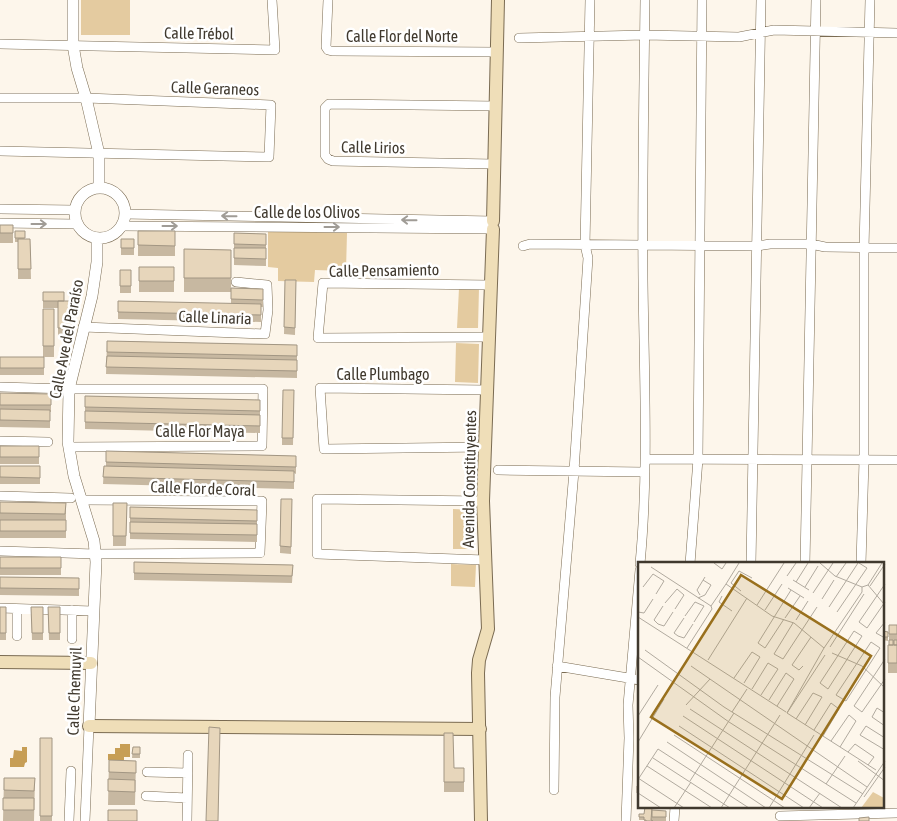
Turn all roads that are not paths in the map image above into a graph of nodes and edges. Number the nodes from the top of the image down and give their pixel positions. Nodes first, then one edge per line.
1 (73, 0) edge
2 (272, 0) edge
3 (328, 0) edge
4 (498, 0) edge
5 (590, 0) edge
6 (646, 0) edge
7 (702, 0) edge
8 (761, 0) edge
9 (816, 0) edge
10 (870, 0) edge
11 (815, 30) junction
12 (760, 32) junction
13 (870, 32) junction
14 (897, 33) edge
15 (645, 35) junction
16 (589, 36) junction
17 (702, 36) junction
18 (519, 38) dead end
19 (0, 44) edge
20 (73, 46) junction
21 (497, 52) junction
22 (0, 98) edge
23 (86, 98) junction
24 (496, 106) junction
25 (0, 152) edge
26 (100, 154) junction
27 (494, 164) junction
28 (99, 187) junction
29 (0, 209) edge
30 (75, 210) junction
31 (125, 214) junction
32 (0, 223) edge
33 (78, 224) junction
34 (493, 225) junction
35 (121, 226) junction
36 (97, 238) junction
37 (585, 244) junction
38 (643, 244) junction
39 (811, 244) junction
40 (699, 245) junction
41 (523, 246) dead end
42 (757, 246) junction
43 (897, 248) edge
44 (864, 249) junction
45 (236, 282) dead end
46 (490, 285) junction
47 (83, 327) junction
48 (488, 337) junction
49 (0, 387) edge
50 (69, 389) junction
51 (487, 390) junction
52 (0, 441) edge
53 (48, 442) dead end
54 (69, 447) junction
55 (485, 447) junction
56 (645, 459) junction
57 (698, 459) junction
58 (754, 460) junction
59 (808, 460) junction
60 (864, 460) junction
61 (897, 460) edge
62 (498, 470) dead end
63 (574, 471) junction
64 (645, 472) junction
65 (0, 496) edge
66 (76, 499) junction
67 (483, 501) junction
68 (0, 551) edge
69 (95, 558) junction
70 (485, 560) junction
71 (640, 562) edge
72 (690, 562) edge
73 (750, 562) edge
74 (805, 562) edge
75 (861, 562) edge
76 (638, 590) edge
77 (0, 608) edge
78 (17, 609) junction
79 (72, 610) junction
80 (93, 611) junction
81 (17, 636) dead end
82 (72, 639) dead end
83 (0, 662) edge
84 (92, 663) junction
85 (557, 666) junction
86 (629, 679) junction
87 (638, 680) edge
88 (89, 726) junction
89 (480, 729) junction
90 (188, 755) dead end
91 (71, 771) dead end
92 (147, 772) dead end
93 (188, 773) junction
94 (554, 790) dead end
95 (146, 796) dead end
96 (187, 798) junction
97 (674, 808) edge
98 (897, 813) edge
99 (780, 816) dead end
100 (69, 821) edge
101 (85, 821) edge
102 (187, 821) edge
103 (481, 821) edge
104 (626, 821) edge
105 (674, 821) edge

1 - 20 street
2 - 20 street, Calle Trébol
3 - 21 street, Calle Flor del Norte
4 - 21 main road, Avenida Constituyentes
5 - 16 street
6 - 15 street
7 - 17 street
8 - 12 street
9 - 11 street
10 - 13 street
11 - 12 street
11 - 13 street
11 - 39 street
12 - 17 street
12 - 42 street
13 - 14 street
13 - 44 street
15 - 16 street
15 - 17 street
15 - 38 street
16 - 18 street
16 - 37 street
17 - 40 street
19 - 20 street
20 - 23 street
21 - 24 main road, Avenida Constituyentes
22 - 23 street
23 - 26 street
23 - 26 street, Calle Geraneos
24 - 27 main road, Avenida Constituyentes
24 - 27 street, Calle Lirios
25 - 26 street
26 - 28 street
27 - 34 main road, Avenida Constituyentes
28 - 30 street
28 - 31 street
29 - 30 street
30 - 33 street
34 -> 31 street, Calle de los Olivos
31 - 35 street
32 -> 33 street
33 - 36 street
35 -> 34 street, Calle de los Olivos
34 - 46 main road, Avenida Constituyentes
35 - 36 street
36 - 47 street, Calle Ave del Paraíso
37 - 38 street
37 - 41 street
37 - 63 street
38 - 40 street
38 - 56 street
39 - 42 street
39 - 44 street
39 - 59 street
40 - 42 street
40 - 57 street
42 - 58 street
43 - 44 street
44 - 60 street
45 - 47 street, Calle Linaria
46 - 48 main road, Avenida Constituyentes
46 - 48 street, Calle Pensamiento
47 - 50 street, Calle Ave del Paraíso
48 - 51 main road, Avenida Constituyentes
49 - 50 street
50 - 54 street, Calle Ave del Paraíso
50 - 54 street, Calle Flor Maya
51 - 55 main road, Avenida Constituyentes
51 - 55 street, Calle Plumbago
52 - 53 street
54 - 66 street, Calle Ave del Paraíso
55 - 67 main road, Avenida Constituyentes
56 - 57 street
56 - 64 street
57 - 58 street
57 - 72 street
58 - 59 street
58 - 73 street
59 - 60 street
59 - 74 street
60 - 61 street
60 - 75 street
62 - 63 street
63 - 64 street
63 - 85 street
64 - 71 street
65 - 66 street
66 - 69 street, Calle Ave del Paraíso
66 - 69 street, Calle Flor de Coral
67 - 70 main road, Avenida Constituyentes
67 - 70 street
68 - 69 street
69 - 80 street, Calle Chemuyil
70 - 89 main road, Avenida Constituyentes
76 - 86 street
77 - 78 street
78 - 79 street
78 - 81 street
79 - 80 street
79 - 82 street
80 - 84 street, Calle Chemuyil
83 - 84 main road
84 - 88 street, Calle Chemuyil
85 - 86 street
85 - 94 street
86 - 87 street
86 - 104 street
88 - 89 main road
88 - 101 street, Calle Chemuyil
89 - 103 main road, Avenida Constituyentes
90 - 93 street
91 - 100 street
92 - 93 street
93 - 96 street
95 - 96 street
96 - 102 street
97 - 105 street
98 - 99 street

